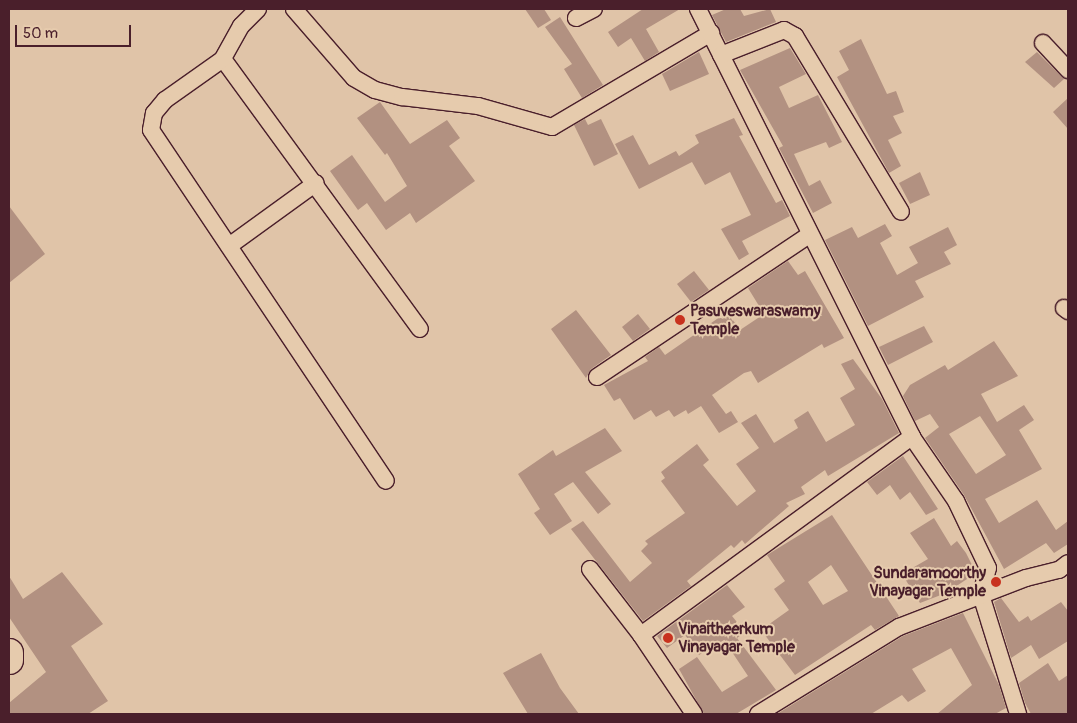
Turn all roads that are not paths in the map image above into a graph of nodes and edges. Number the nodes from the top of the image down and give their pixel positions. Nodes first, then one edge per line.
1 (258, 9) edge
2 (294, 9) edge
3 (594, 9) edge
4 (698, 9) edge
5 (576, 18) dead end
6 (711, 33) junction
7 (1043, 43) dead end
8 (721, 55) junction
9 (223, 59) junction
10 (1068, 70) edge
11 (316, 183) junction
12 (901, 212) dead end
13 (809, 235) junction
14 (229, 246) junction
15 (420, 329) dead end
16 (597, 377) dead end
17 (912, 437) junction
18 (386, 481) dead end
19 (590, 569) dead end
20 (1065, 571) edge
21 (982, 595) junction
22 (641, 634) junction
23 (9, 653) edge
24 (9, 660) edge
25 (694, 714) edge
26 (758, 714) edge
27 (1018, 714) edge

1 - 9 street
2 - 6 street
3 - 5 street
4 - 6 street
6 - 8 street
7 - 10 street
8 - 12 street
8 - 13 street
9 - 11 street
9 - 14 street
11 - 14 street
11 - 15 street
13 - 16 street
13 - 17 street
14 - 18 street
17 - 21 street
17 - 22 street
19 - 22 street
20 - 21 street
21 - 26 street
21 - 27 street
22 - 25 street
23 - 24 highway

